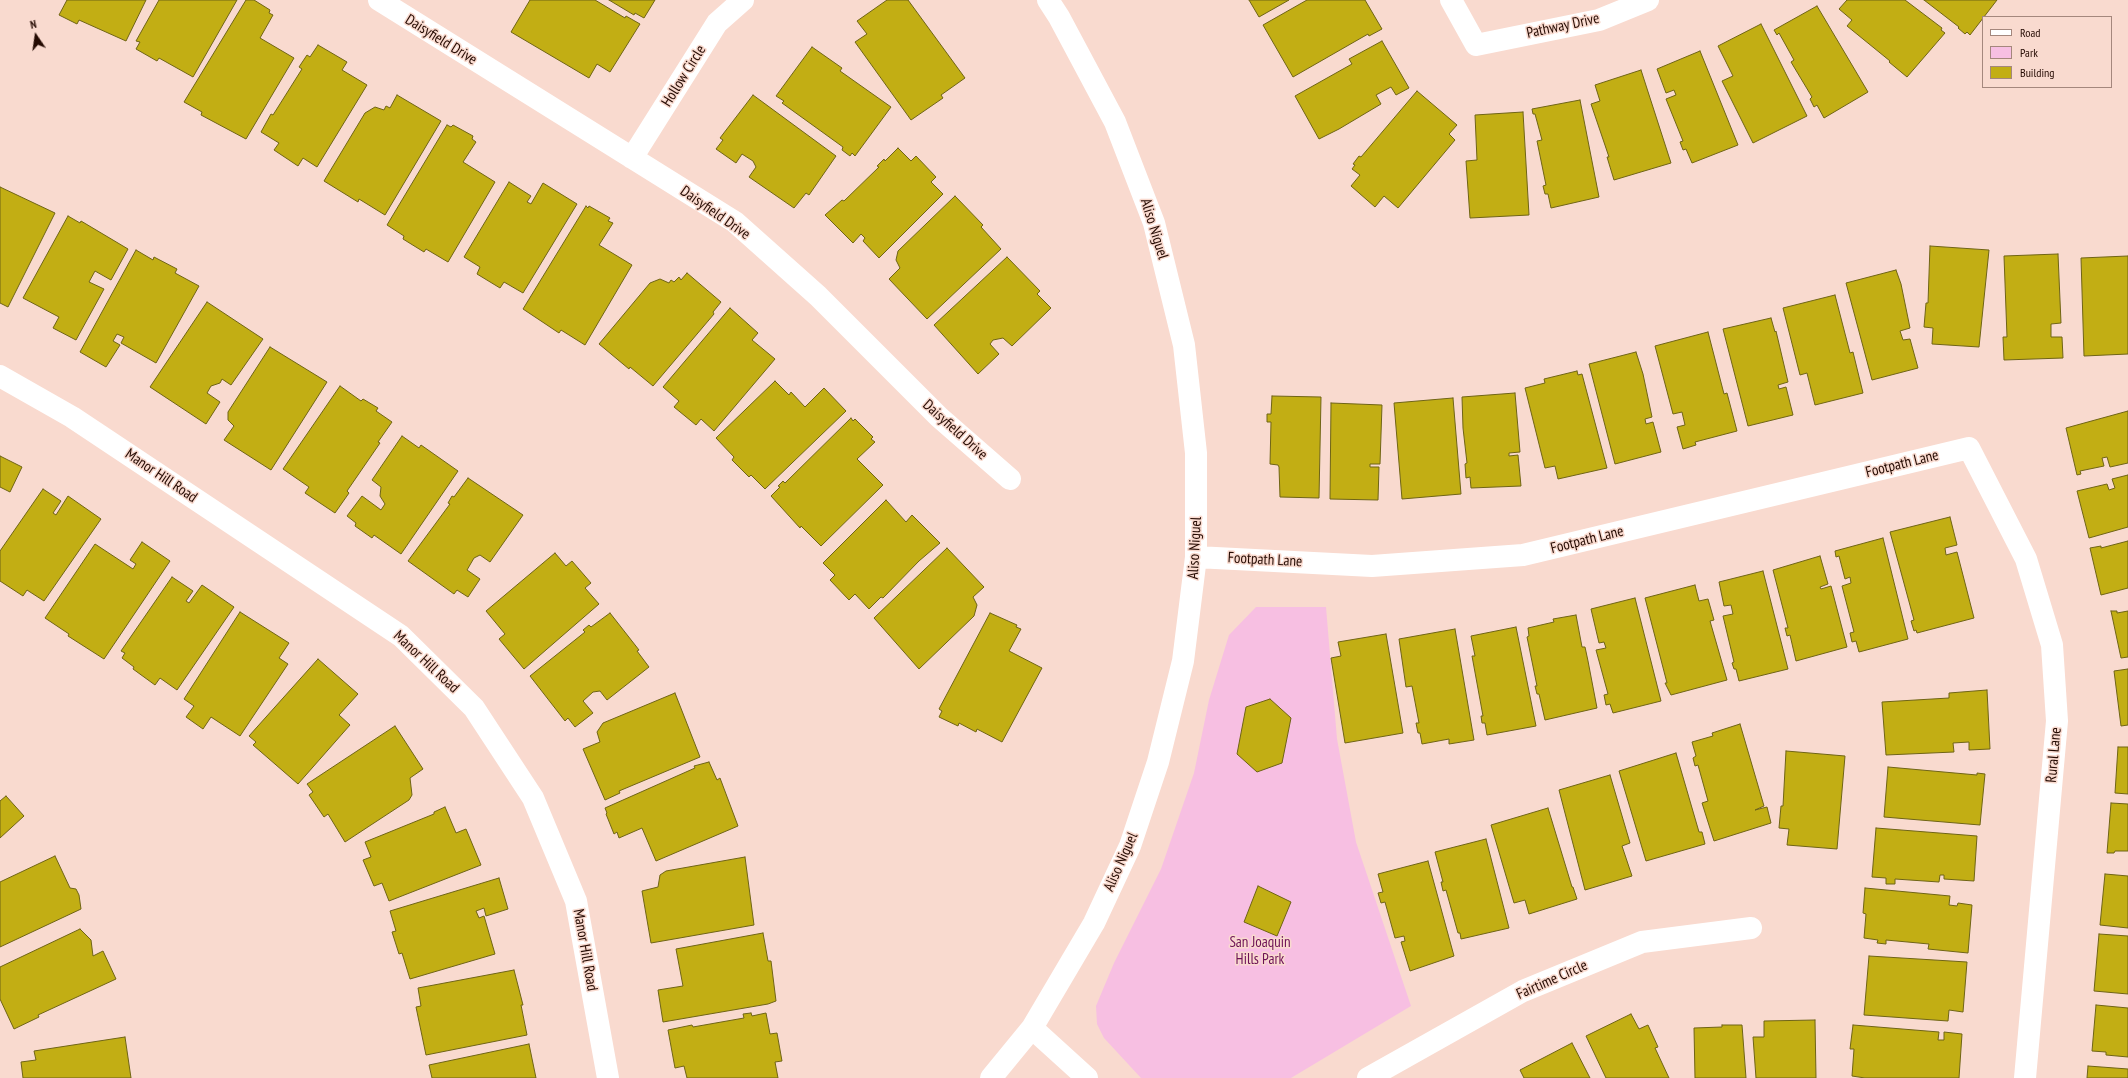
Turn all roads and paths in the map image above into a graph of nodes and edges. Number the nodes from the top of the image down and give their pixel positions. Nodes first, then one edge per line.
1 (379, 0) edge
2 (743, 0) edge
3 (1048, 0) edge
4 (1451, 0) edge
5 (1648, 0) edge
6 (632, 158) junction
7 (0, 376) edge
8 (1969, 448) joint
9 (1010, 479) dead end
10 (1196, 557) junction
11 (1751, 928) dead end
12 (1032, 1028) junction
13 (608, 1078) edge
14 (991, 1078) edge
15 (1087, 1078) edge
16 (1368, 1078) edge
17 (2025, 1078) edge

1 - 6 street, Daisyfield Drive
2 - 6 street, Hollow Circle
3 - 10 street, Aliso Niguel
4 - 5 street, Pathway Drive
6 - 9 street, Daisyfield Drive
7 - 13 street, Manor Hill Road
8 - 10 street, Footpath Lane
8 - 17 street, Rural Lane
10 - 12 street, Aliso Niguel
11 - 16 street, Fairtime Circle
12 - 14 street, Aliso Niguel
12 - 15 street

